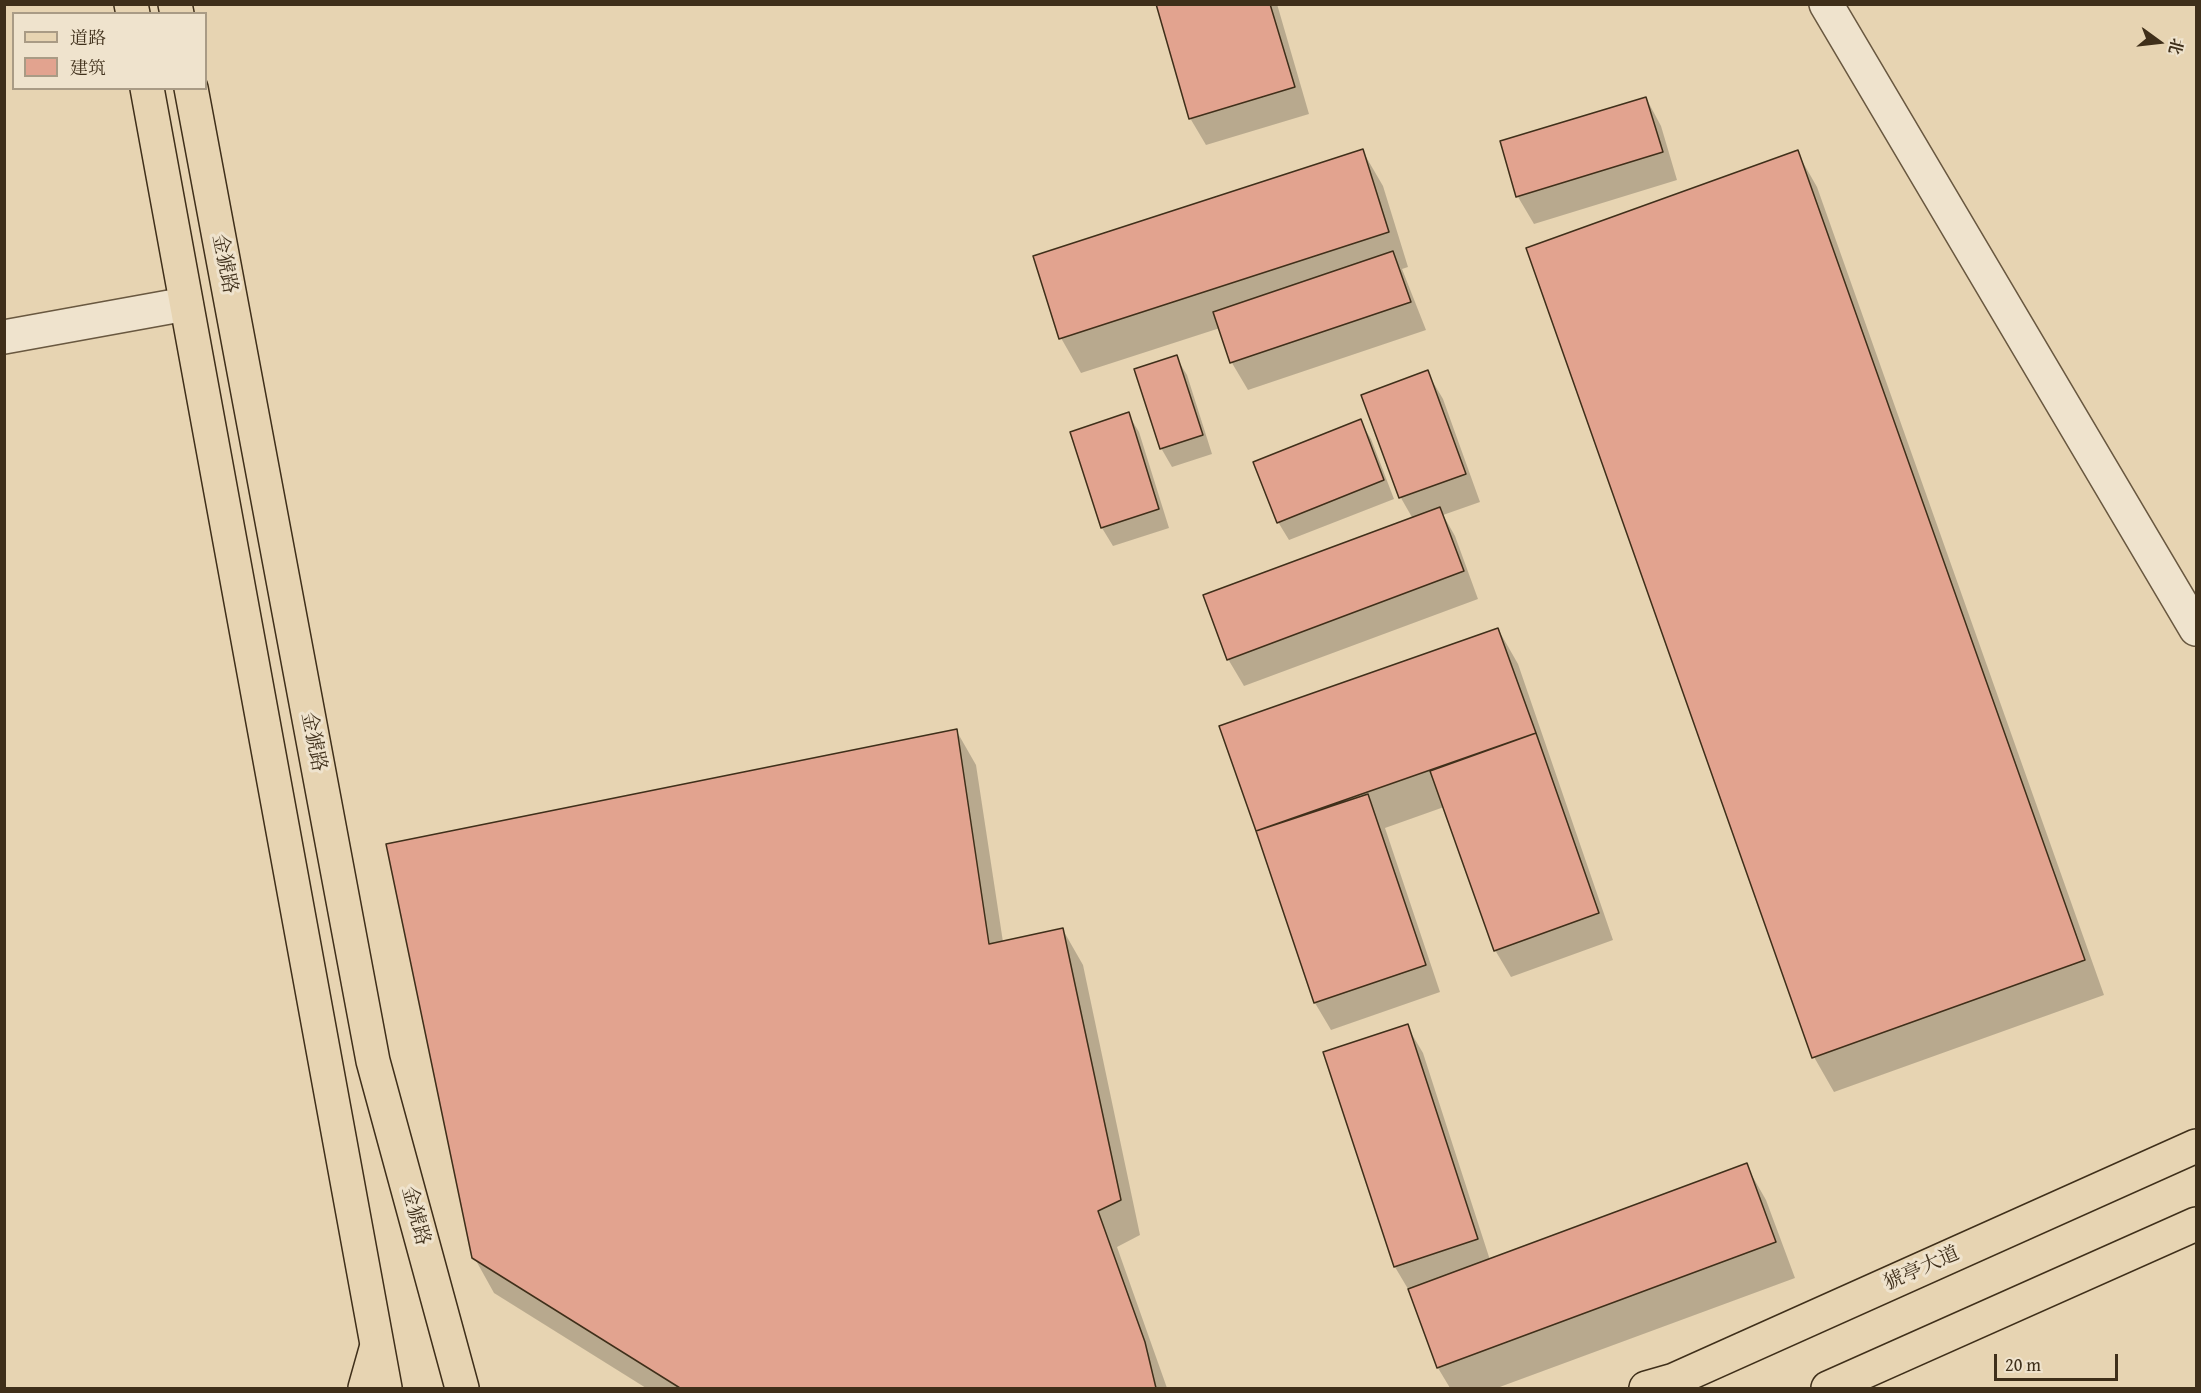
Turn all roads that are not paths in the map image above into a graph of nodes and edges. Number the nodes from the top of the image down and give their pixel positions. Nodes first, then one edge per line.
1 (1826, 4) edge
2 (147, 90) edge
3 (191, 90) edge
4 (186, 304) junction
5 (4, 338) edge
6 (2196, 629) edge
7 (2196, 1146) edge
8 (2196, 1224) edge
9 (376, 1349) junction
10 (365, 1389) edge
11 (385, 1389) edge
12 (462, 1389) edge
13 (1646, 1389) edge
14 (1828, 1389) edge

1 - 6 street
2 - 4 main road
3 - 12 main road, 金猇路
4 - 5 street
4 - 9 main road
7 - 13 main road, 猇亭大道
8 - 14 main road
9 - 10 main road
9 - 11 main road

